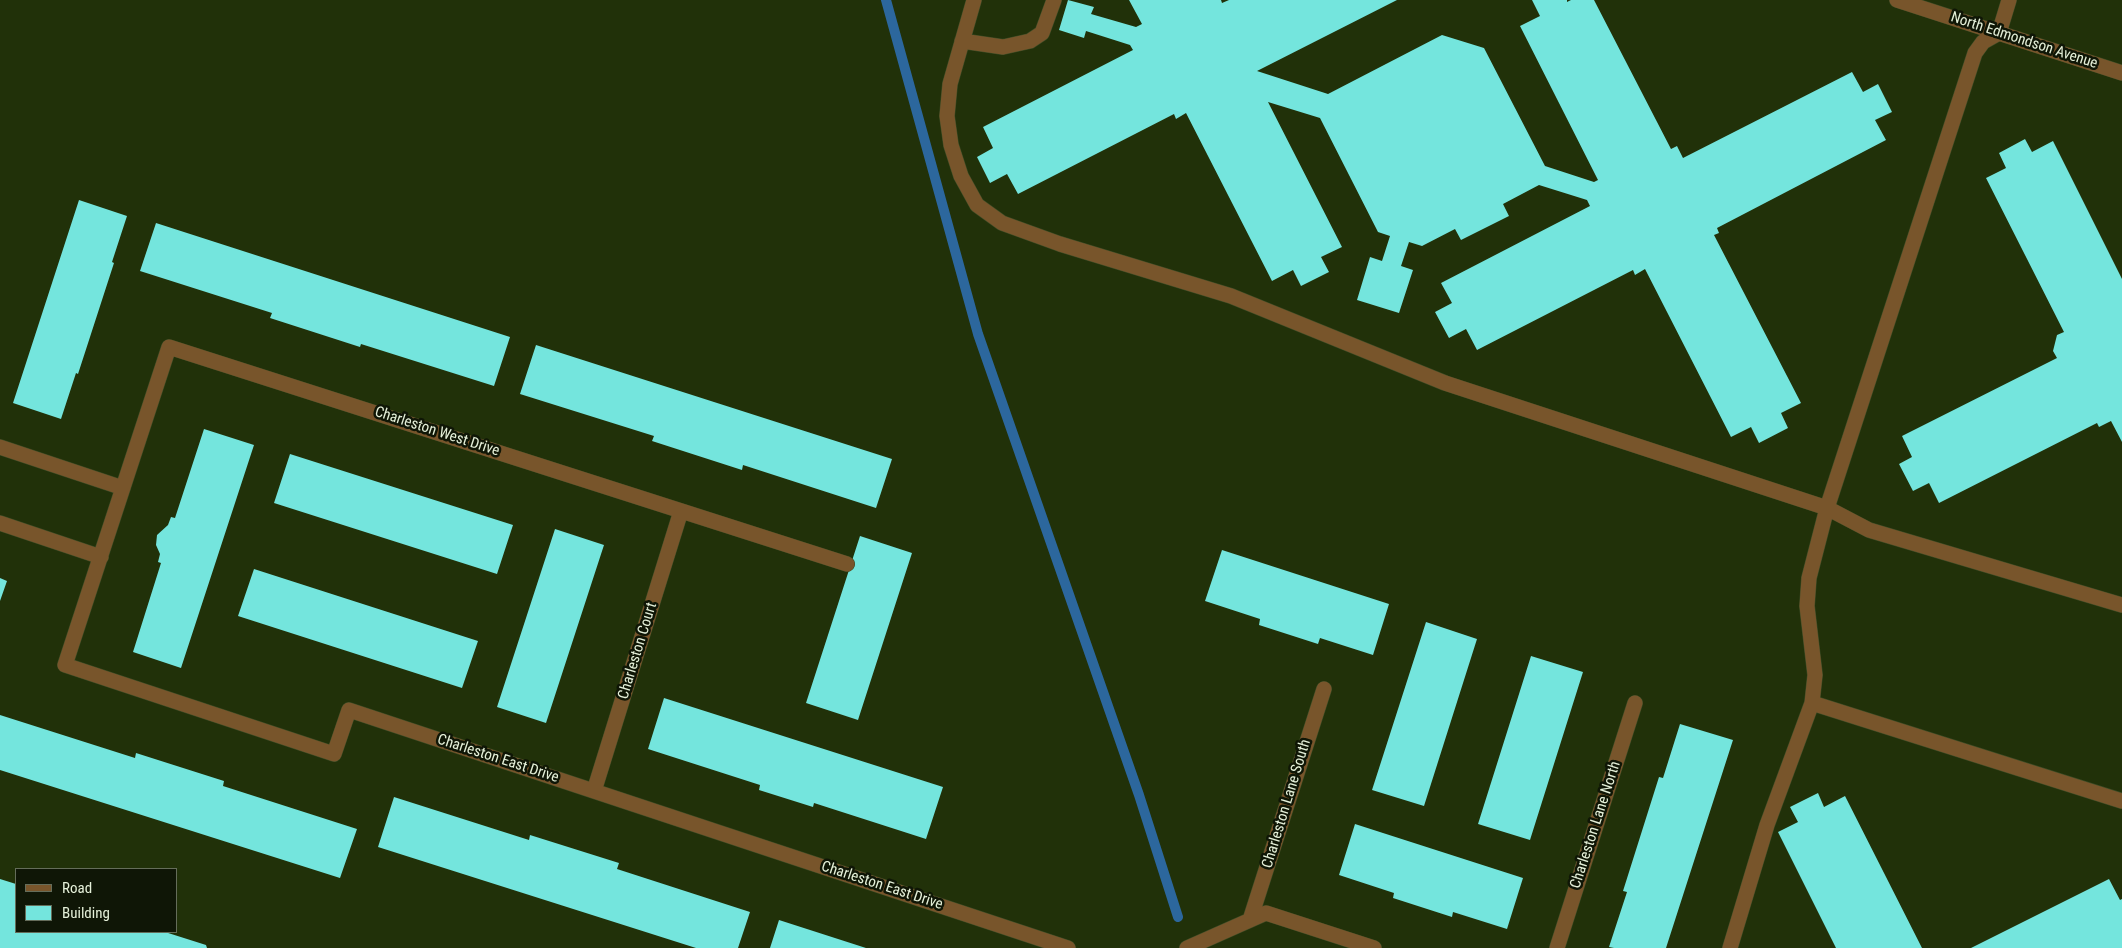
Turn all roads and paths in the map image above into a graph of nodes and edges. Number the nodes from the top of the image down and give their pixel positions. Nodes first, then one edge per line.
1 (974, 0) edge
2 (1054, 0) edge
3 (1897, 0) edge
4 (2009, 0) edge
5 (1999, 33) junction
6 (962, 41) junction
7 (2122, 73) edge
8 (0, 447) edge
9 (123, 488) junction
10 (1827, 508) junction
11 (681, 511) junction
12 (0, 523) edge
13 (101, 557) junction
14 (847, 564) dead end
15 (2122, 605) edge
16 (1324, 689) dead end
17 (1635, 703) dead end
18 (1812, 703) junction
19 (594, 791) junction
20 (2122, 801) edge
21 (1250, 920) junction
22 (1068, 948) edge
23 (1187, 948) edge
24 (1374, 948) edge
25 (1557, 948) edge
26 (1730, 948) edge

1 - 6 street
2 - 6 street
3 - 5 street, North Edmondson Avenue
4 - 5 street
5 - 7 street, North Edmondson Avenue
5 - 10 street
6 - 10 street
8 - 9 street
9 - 11 street, Charleston West Drive
9 - 13 street, Charleston West Drive
10 - 15 street
10 - 18 street
11 - 14 street, Charleston West Drive
11 - 19 street, Charleston Court
12 - 13 street
13 - 19 street, Charleston East Drive
16 - 21 street, Charleston Lane South
17 - 25 street, Charleston Lane North
18 - 20 street
18 - 26 street
19 - 22 street, Charleston East Drive
21 - 23 street
21 - 24 street

